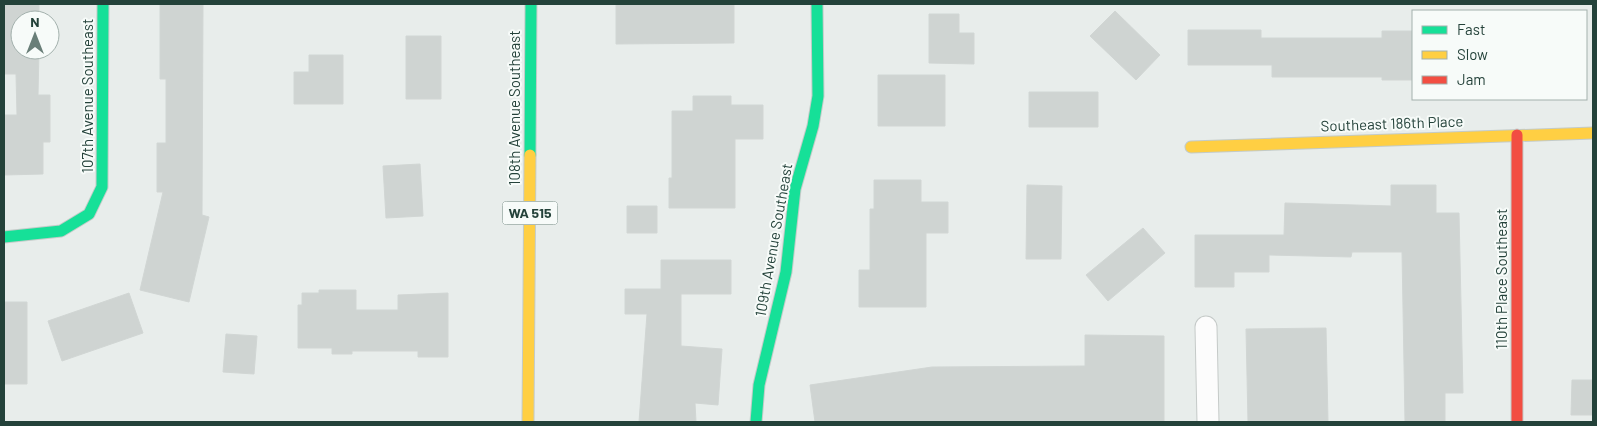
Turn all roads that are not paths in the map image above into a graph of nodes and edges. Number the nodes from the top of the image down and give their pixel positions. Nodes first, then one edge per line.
1 (103, 4) edge
2 (531, 4) edge
3 (817, 4) edge
4 (1593, 133) edge
5 (1517, 135) junction
6 (1191, 147) dead end
7 (4, 237) edge
8 (1206, 327) dead end
9 (528, 422) edge
10 (756, 422) edge
11 (1208, 422) edge
12 (1517, 422) edge

1 - 7 street, 107th Avenue Southeast
2 - 9 street, 108th Avenue Southeast / WA 515
3 - 10 street, 109th Avenue Southeast
4 - 5 street, Southeast 186th Place
5 - 6 street, Southeast 186th Place
5 - 12 street, 110th Place Southeast
8 - 11 street

